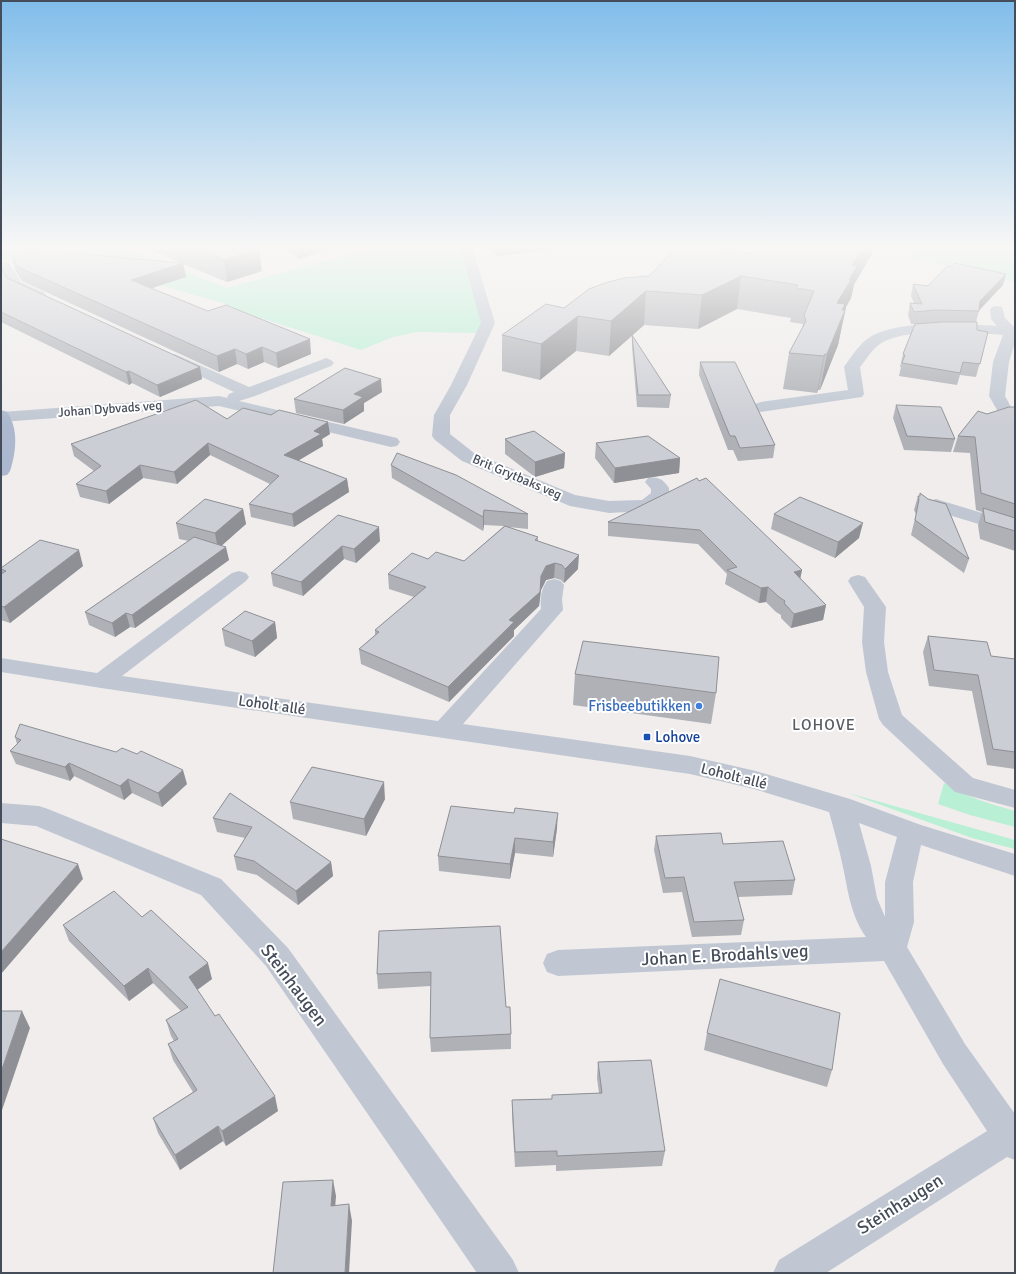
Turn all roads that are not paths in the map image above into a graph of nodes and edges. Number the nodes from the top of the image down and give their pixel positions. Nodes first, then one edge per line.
1 (483, 306) edge
2 (997, 310) dead end
3 (1013, 332) edge
4 (164, 354) edge
5 (325, 367) dead end
6 (249, 393) junction
7 (218, 401) junction
8 (761, 407) dead end
9 (1003, 407) edge
10 (2, 416) edge
11 (391, 442) dead end
12 (1, 471) edge
13 (654, 482) dead end
14 (936, 505) edge
15 (1015, 529) edge
16 (240, 577) dead end
17 (858, 581) dead end
18 (554, 585) dead end
19 (1, 665) edge
20 (101, 681) junction
21 (443, 730) junction
22 (1015, 799) edge
23 (841, 806) junction
24 (1, 813) edge
25 (912, 832) junction
26 (1015, 865) edge
27 (892, 948) junction
28 (558, 963) dead end
29 (1012, 1140) edge
30 (500, 1273) edge
31 (792, 1273) edge

1 - 13 street, Brit Grytbaks veg
2 - 3 street
3 - 8 street
3 - 9 street
4 - 6 street
5 - 6 street, Johan Dybvads veg
6 - 7 street, Johan Dybvads veg
7 - 10 street, Johan Dybvads veg
7 - 11 street, Johan Dybvads veg
10 - 12 main road
14 - 15 street
16 - 20 street
17 - 22 street
18 - 21 street
19 - 20 street, Loholt allé
20 - 21 street, Loholt allé
21 - 23 street, Loholt allé
23 - 25 street, Loholt allé
23 - 27 street
24 - 30 street, Steinhaugen
25 - 26 street, Loholt allé
25 - 27 street
27 - 28 street, Johan E. Brodahls veg
27 - 29 street
29 - 31 street, Steinhaugen

